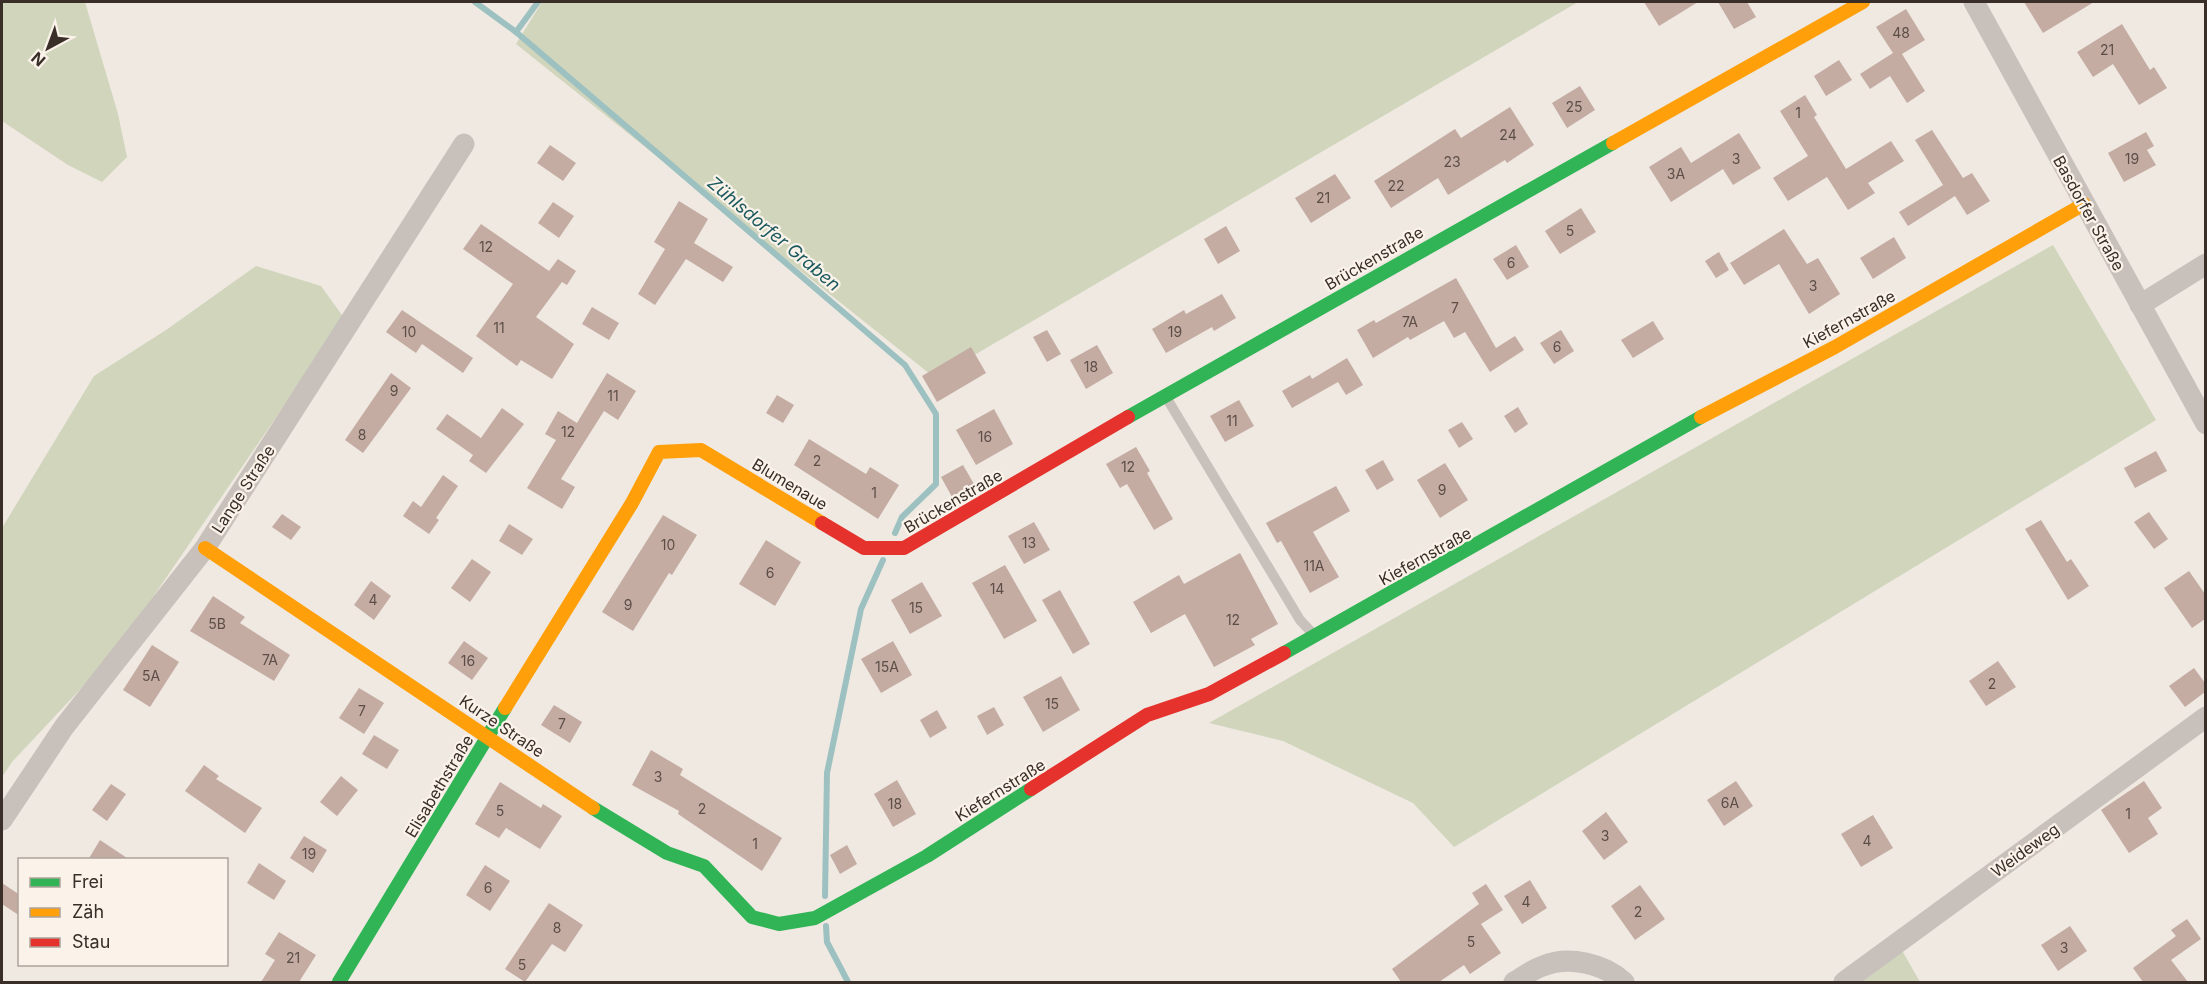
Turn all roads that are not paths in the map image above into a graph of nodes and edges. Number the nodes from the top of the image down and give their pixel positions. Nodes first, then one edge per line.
1 (1863, 2) edge
2 (1974, 2) edge
3 (464, 144) dead end
4 (2084, 204) junction
5 (2205, 264) edge
6 (2140, 305) junction
7 (1165, 395) junction
8 (2205, 424) edge
9 (659, 452) joint
10 (205, 548) junction
11 (904, 548) joint
12 (1315, 636) junction
13 (2205, 717) edge
14 (489, 736) junction
15 (2, 820) edge
16 (780, 924) joint
17 (339, 982) edge
18 (1514, 982) edge
19 (1624, 982) edge
20 (1844, 982) edge

1 - 7 street, Brückenstraße
2 - 4 street, Basdorfer Straße
3 - 10 street, Lange Straße
4 - 6 street, Basdorfer Straße
4 - 12 street, Kiefernstraße
5 - 6 street
6 - 8 street, Basdorfer Straße
7 - 11 street, Brückenstraße
7 - 12 lane
9 - 11 street, Blumenaue
9 - 14 street, Elisabethstraße
10 - 14 street, Kurze Straße
10 - 15 street, Lange Straße
12 - 16 street, Kiefernstraße
13 - 20 street, Weideweg
14 - 16 street, Kurze Straße
14 - 17 street, Elisabethstraße
18 - 19 street

